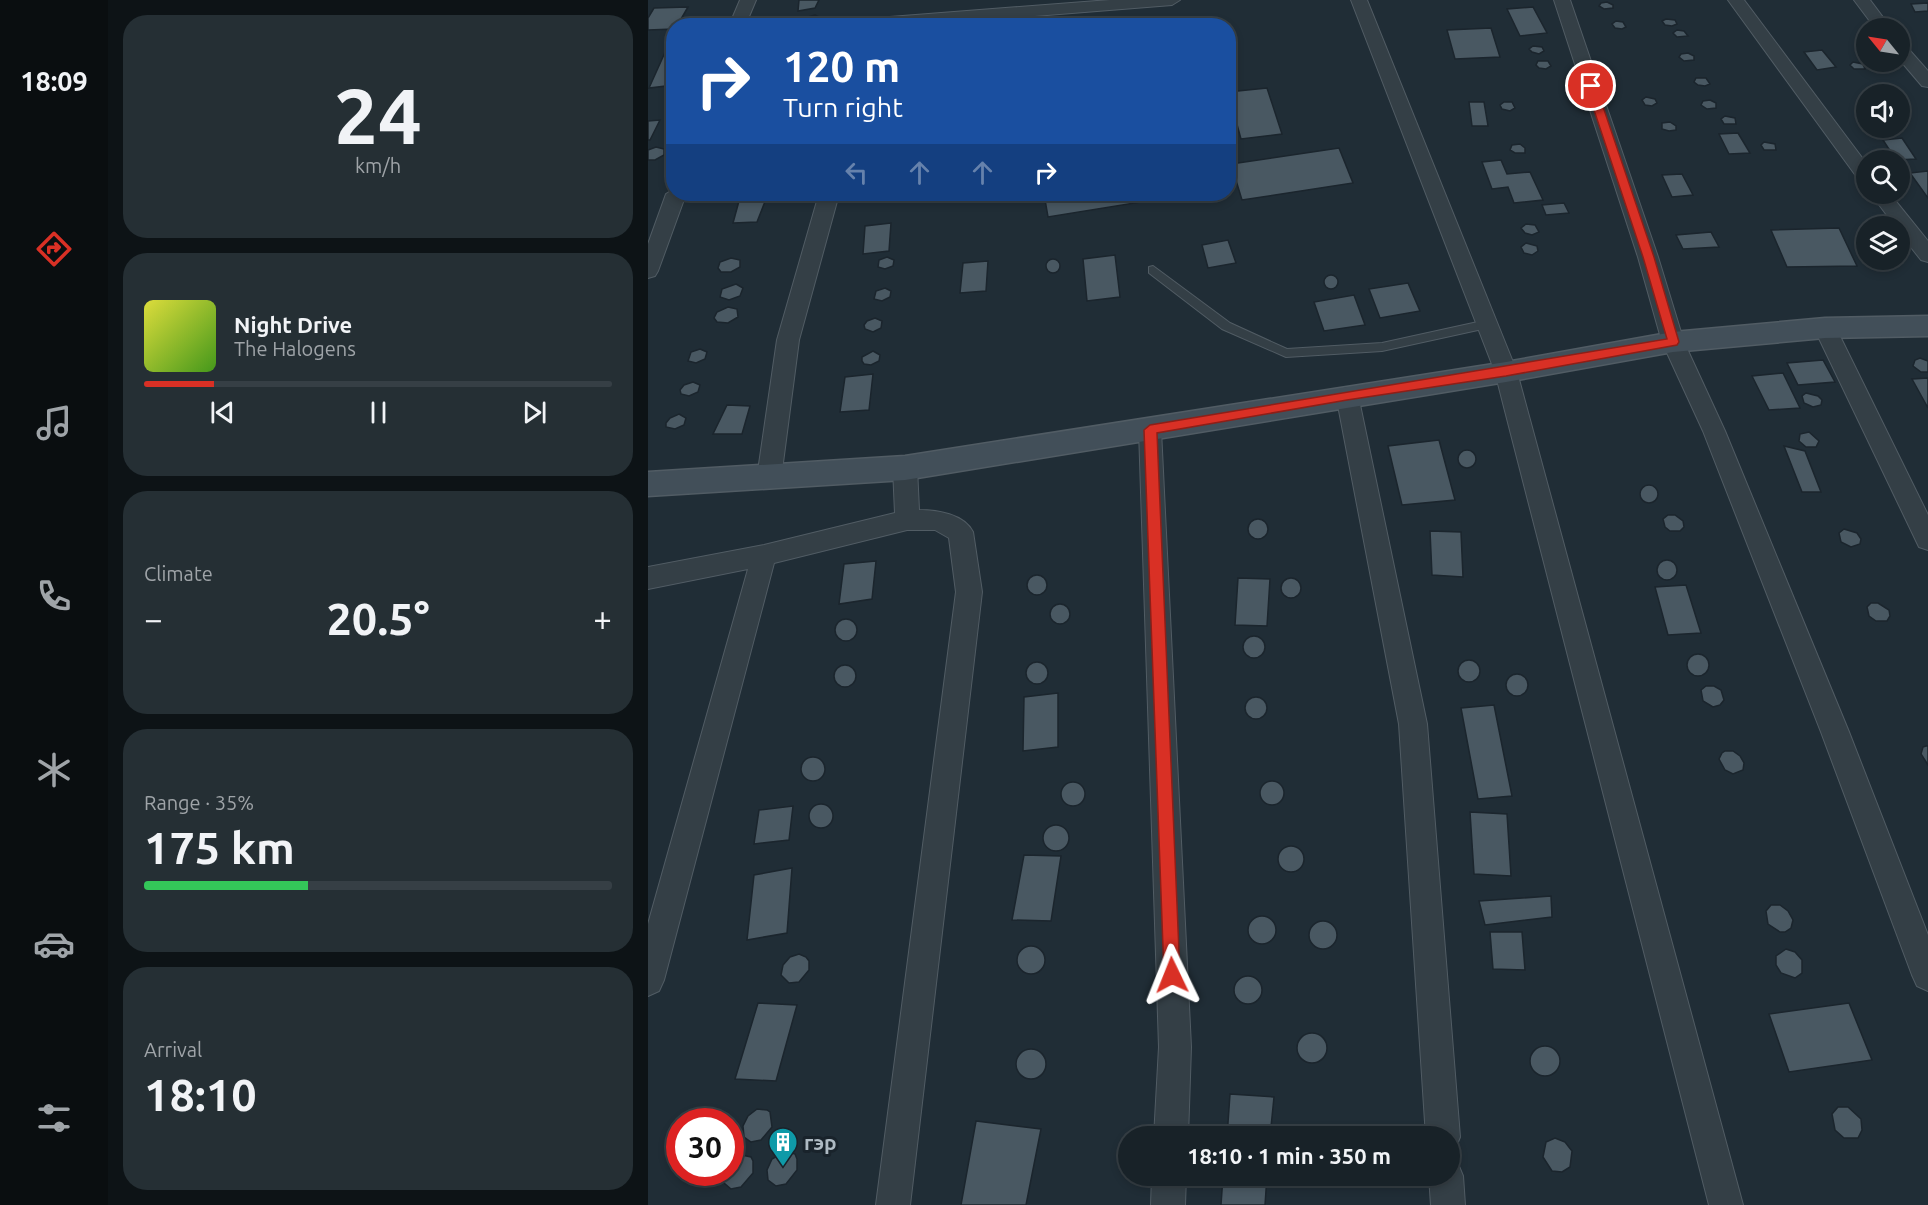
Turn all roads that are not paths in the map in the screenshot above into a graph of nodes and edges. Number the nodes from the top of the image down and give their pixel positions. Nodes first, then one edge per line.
1 (748, 0) edge
2 (1172, 0) edge
3 (1359, 0) edge
4 (1562, 0) edge
5 (1736, 0) edge
6 (1862, 0) edge
7 (972, 8) edge
8 (740, 18) edge
9 (909, 18) edge
10 (1876, 18) edge
11 (1910, 62) edge
12 (1928, 82) edge
13 (1856, 162) edge
14 (673, 201) edge
15 (827, 201) edge
16 (1888, 204) edge
17 (1928, 255) edge
18 (648, 270) edge
19 (1154, 270) dead end
20 (1487, 324) junction
21 (1928, 326) edge
22 (1824, 328) junction
23 (1673, 342) junction
24 (1506, 372) junction
25 (1347, 395) junction
26 (1150, 430) junction
27 (905, 468) junction
28 (769, 478) junction
29 (648, 484) edge
30 (908, 520) junction
31 (1928, 540) edge
32 (764, 555) junction
33 (648, 578) edge
34 (1928, 975) edge
35 (648, 980) edge
36 (1171, 1126) edge
37 (1442, 1126) edge
38 (1169, 1186) edge
39 (1447, 1186) edge
40 (893, 1205) edge
41 (1168, 1205) edge
42 (1448, 1205) edge
43 (1726, 1205) edge

1 - 8 street
2 - 7 street
3 - 20 street
4 - 23 street
5 - 13 street
6 - 10 street
7 - 9 street
11 - 12 street
14 - 18 street
15 - 28 street
16 - 17 street
19 - 20 lane
20 - 24 street
21 - 22 street
22 - 23 street
22 - 31 street
23 - 24 street
23 - 34 street
24 - 25 street
24 - 43 street
25 - 26 street
25 - 37 street
26 - 27 street
26 - 36 street
27 - 28 street
27 - 30 street
28 - 29 street
30 - 32 street
30 - 40 street
32 - 33 street
32 - 35 street
38 - 41 street
39 - 42 street

